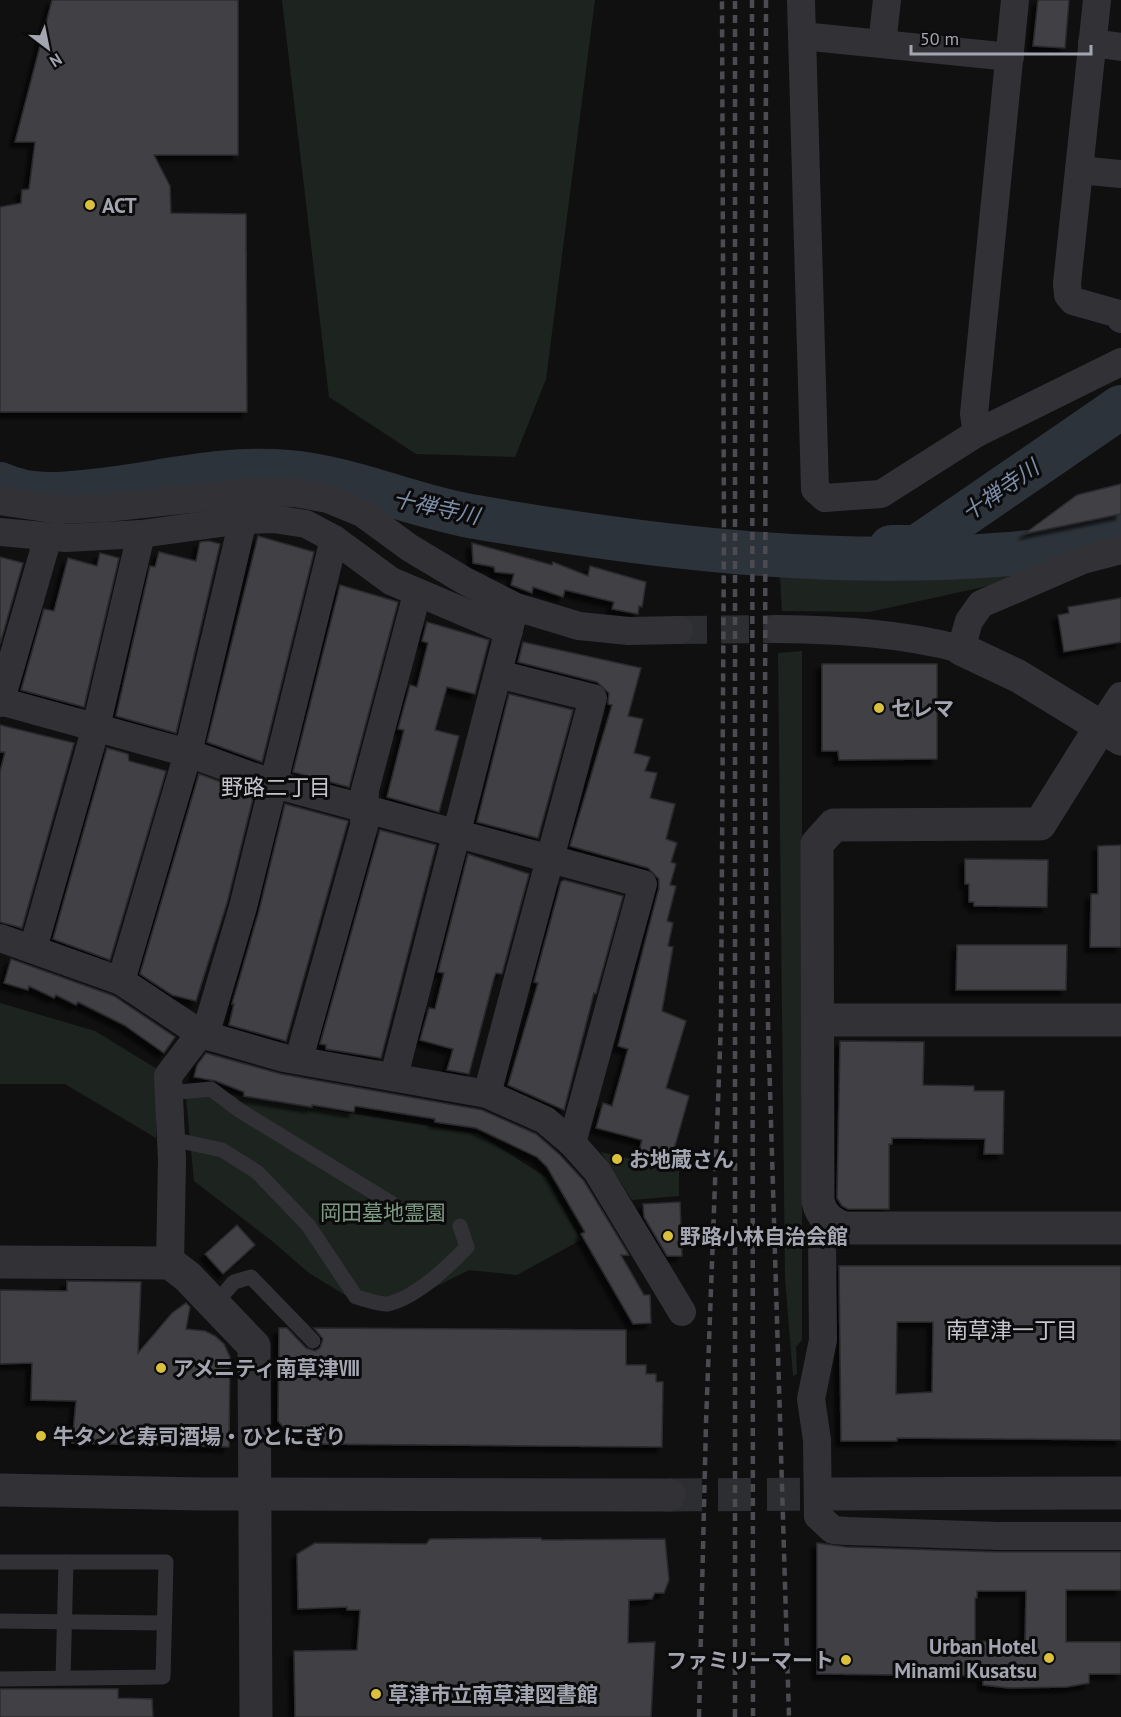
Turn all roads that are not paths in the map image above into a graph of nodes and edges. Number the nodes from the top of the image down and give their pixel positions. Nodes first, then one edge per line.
1 (801, 0) edge
2 (887, 0) edge
3 (1015, 0) edge
4 (1097, 0) edge
5 (802, 36) junction
6 (1092, 43) junction
7 (882, 44) junction
8 (1121, 46) edge
9 (1010, 57) junction
10 (1079, 170) junction
11 (1121, 174) edge
12 (1121, 319) edge
13 (1121, 362) edge
14 (978, 434) junction
15 (0, 501) edge
16 (243, 520) junction
17 (0, 532) edge
18 (141, 534) junction
19 (48, 537) junction
20 (334, 539) junction
21 (1121, 550) edge
22 (417, 594) junction
23 (512, 619) junction
24 (778, 629) tunnel mouth
25 (679, 630) tunnel mouth
26 (960, 649) junction
27 (498, 674) junction
28 (1121, 696) edge
29 (0, 702) edge
30 (96, 727) junction
31 (1110, 733) edge
32 (188, 753) junction
33 (274, 784) junction
34 (364, 808) junction
35 (456, 833) junction
36 (549, 859) junction
37 (0, 938) edge
38 (33, 949) junction
39 (121, 981) junction
40 (818, 1020) junction
41 (1121, 1020) edge
42 (201, 1034) junction
43 (299, 1059) junction
44 (394, 1076) junction
45 (169, 1093) junction
46 (487, 1094) junction
47 (171, 1139) junction
48 (572, 1143) junction
49 (391, 1203) dead end
50 (830, 1222) junction
51 (460, 1226) dead end
52 (1121, 1228) edge
53 (0, 1262) edge
54 (170, 1263) junction
55 (214, 1305) junction
56 (682, 1311) dead end
57 (314, 1341) dead end
58 (0, 1490) edge
59 (1121, 1493) edge
60 (256, 1494) junction
61 (829, 1494) tunnel mouth
62 (669, 1495) tunnel mouth
63 (1121, 1536) edge
64 (0, 1562) edge
65 (66, 1562) junction
66 (0, 1621) edge
67 (64, 1622) junction
68 (164, 1623) junction
69 (63, 1678) junction
70 (0, 1679) edge
71 (256, 1717) edge

1 - 5 street
2 - 7 street
3 - 9 street
4 - 6 street
5 - 7 street
5 - 14 street
6 - 8 street
6 - 10 street
7 - 9 street
9 - 14 street
10 - 11 street
10 - 12 street
13 - 14 street
15 - 23 street
16 - 18 street
16 - 20 street
16 - 32 street
17 - 19 street
18 - 19 street
18 - 30 street
19 - 29 street
20 - 22 street
20 - 33 street
21 - 26 street
22 - 23 street
22 - 34 street
23 - 25 street
23 - 27 street
24 - 26 street
26 - 31 street
27 - 35 street
27 - 36 street
28 - 31 street
29 - 30 street
30 - 32 street
30 - 38 street
31 - 40 street
32 - 33 street
32 - 39 street
33 - 34 street
33 - 42 street
34 - 35 street
34 - 43 street
35 - 36 street
35 - 44 street
36 - 46 street
36 - 48 street
37 - 38 street
38 - 39 street
39 - 42 street
40 - 41 street
40 - 50 street
42 - 43 street
42 - 45 street
43 - 44 street
44 - 46 street
45 - 47 street
45 - 49 lane
46 - 48 street
47 - 51 lane
47 - 54 street
48 - 56 street
50 - 52 street
50 - 63 street
53 - 54 street
54 - 55 street
55 - 57 lane
55 - 60 street
58 - 60 street
59 - 61 street
60 - 62 street
60 - 71 street
64 - 65 lane
65 - 67 lane
65 - 68 lane
66 - 67 lane
67 - 68 lane
67 - 69 lane
68 - 69 lane
69 - 70 lane

